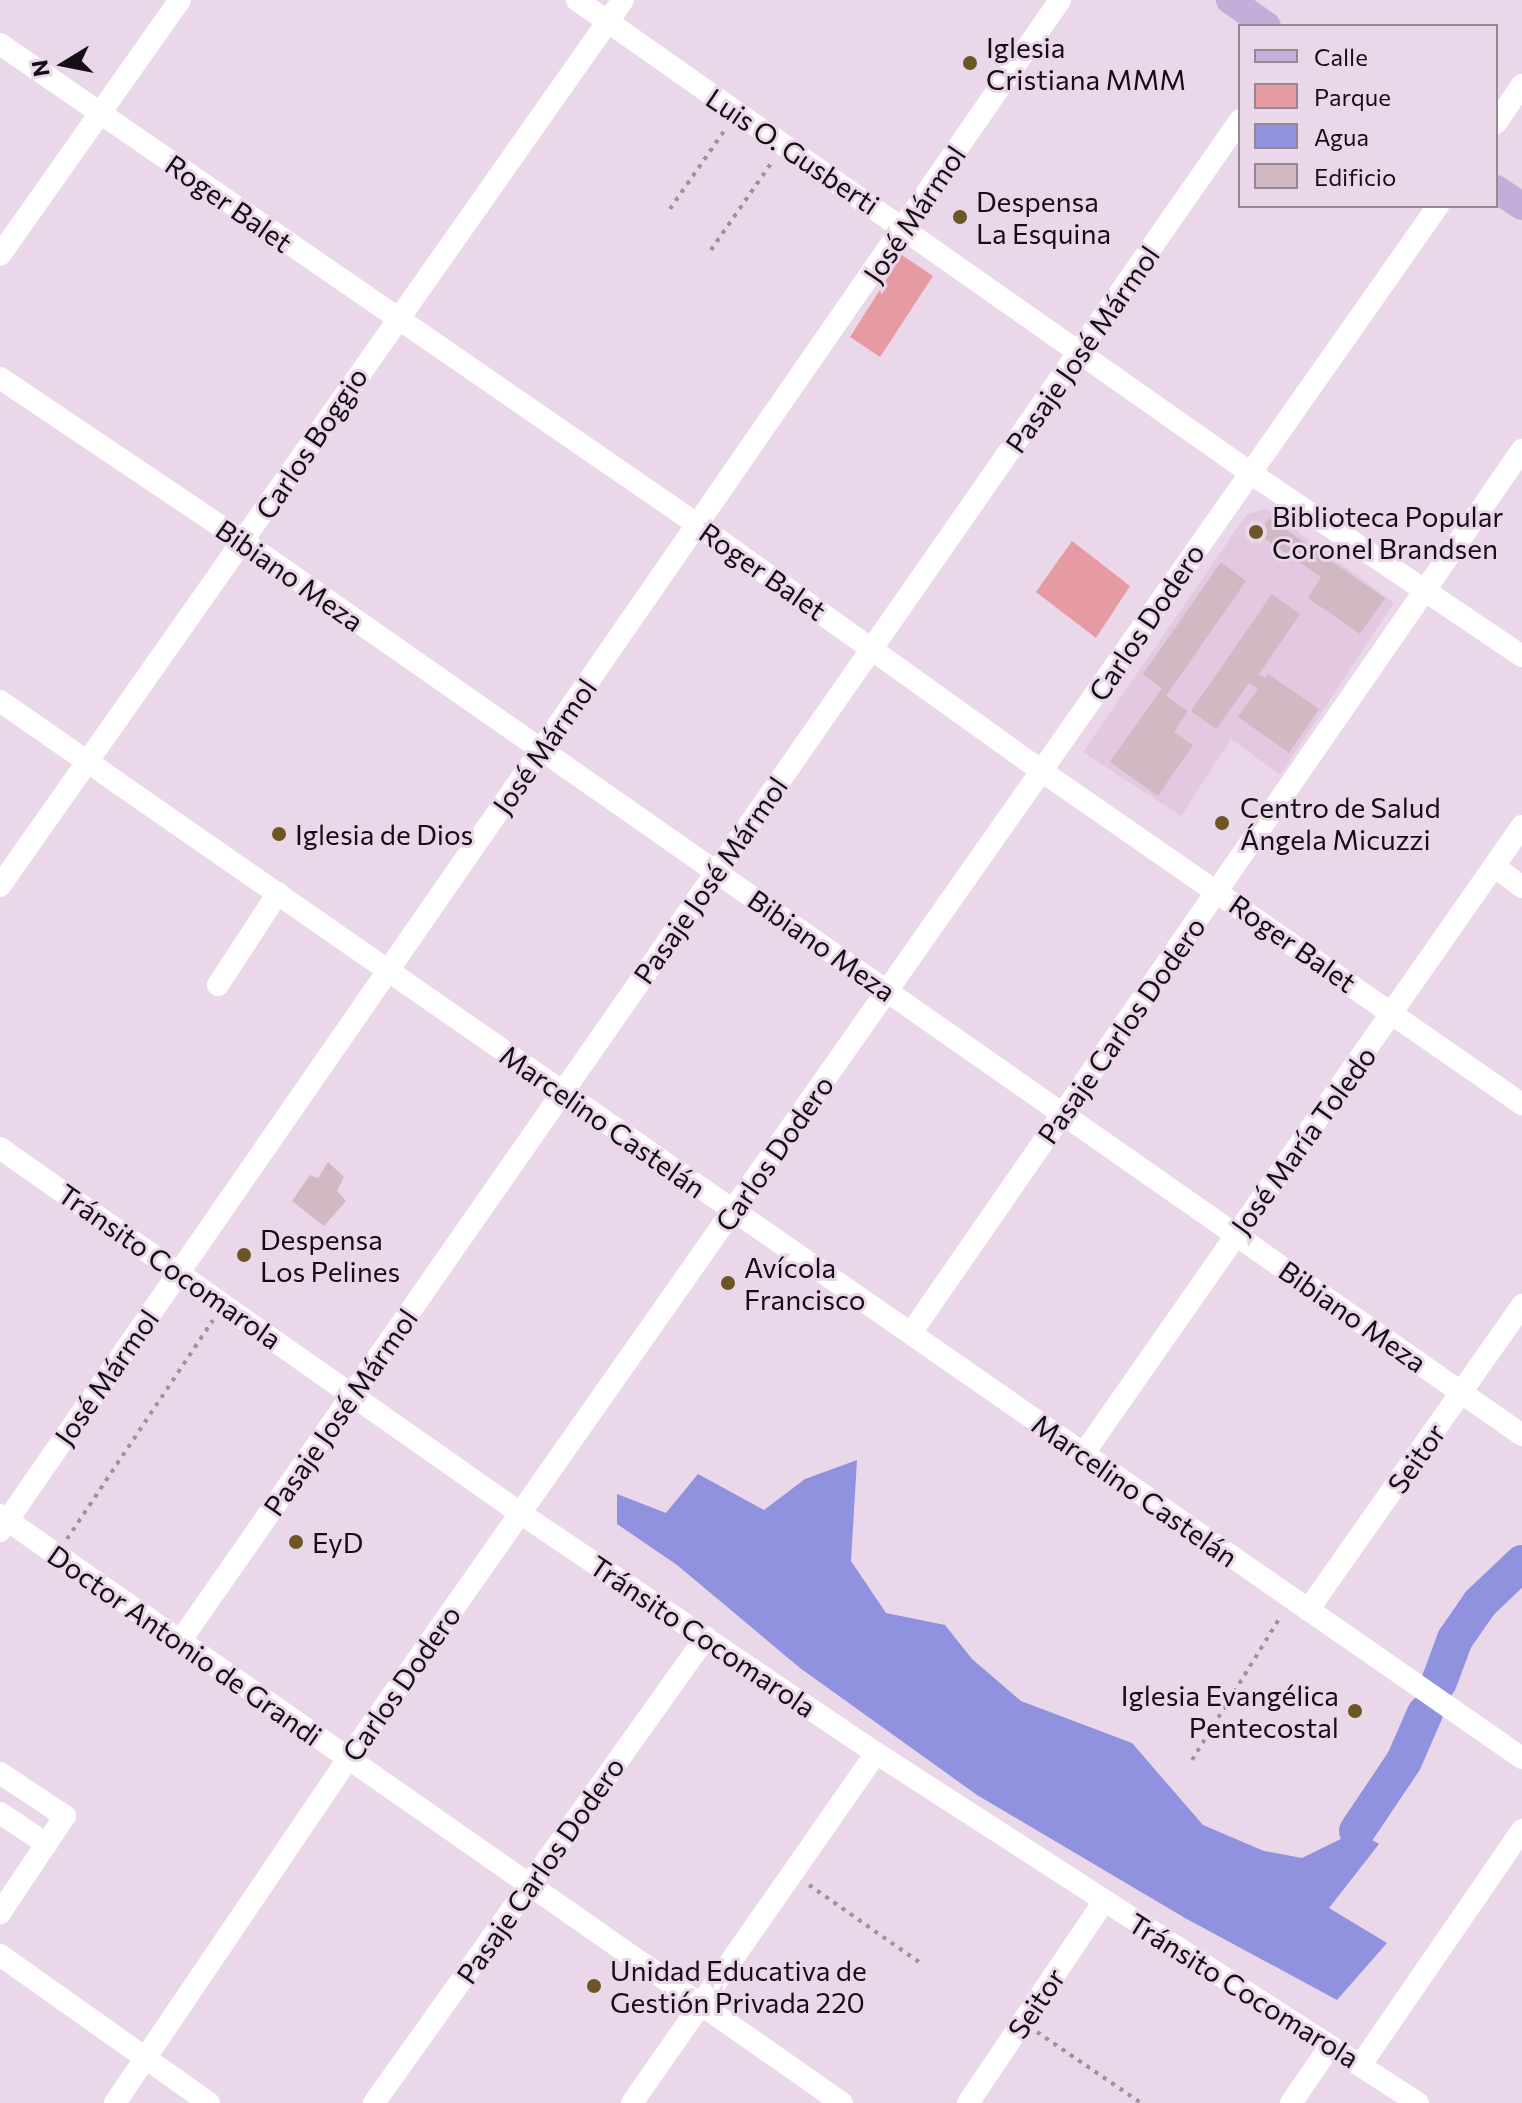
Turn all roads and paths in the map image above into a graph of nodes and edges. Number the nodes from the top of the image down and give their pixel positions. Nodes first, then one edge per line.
1 (180, 0) edge
2 (577, 0) edge
3 (623, 0) edge
4 (1060, 0) edge
5 (1230, 0) edge
6 (608, 22) junction
7 (1264, 24) edge
8 (0, 44) edge
9 (1522, 85) edge
10 (99, 113) junction
11 (736, 113) junction
12 (1498, 120) edge
13 (1238, 123) edge
14 (785, 144) junction
15 (1498, 190) edge
16 (1522, 206) edge
17 (1437, 208) edge
18 (670, 209) dead end
19 (906, 228) junction
20 (711, 250) dead end
21 (0, 255) edge
22 (396, 319) junction
23 (1081, 351) junction
24 (0, 378) edge
25 (1522, 450) edge
26 (1249, 472) junction
27 (698, 525) junction
28 (244, 542) junction
29 (1427, 591) junction
30 (872, 649) junction
31 (1522, 656) edge
32 (0, 701) edge
33 (541, 749) junction
34 (86, 761) junction
35 (1043, 772) junction
36 (1522, 826) edge
37 (1494, 866) junction
38 (716, 871) junction
39 (0, 886) edge
40 (1522, 887) edge
41 (1219, 891) junction
42 (278, 893) junction
43 (391, 971) junction
44 (218, 985) dead end
45 (888, 991) junction
46 (1394, 1013) junction
47 (562, 1093) junction
48 (1522, 1104) edge
49 (1063, 1111) junction
50 (0, 1148) edge
51 (732, 1211) junction
52 (1236, 1234) junction
53 (178, 1273) junction
54 (224, 1305) junction
55 (1522, 1305) edge
56 (911, 1333) junction
57 (354, 1393) junction
58 (1462, 1393) junction
59 (1522, 1435) edge
60 (1084, 1453) junction
61 (520, 1513) junction
62 (3, 1522) edge
63 (57, 1554) junction
64 (1299, 1605) junction
65 (706, 1637) junction
66 (181, 1640) junction
67 (876, 1753) junction
68 (1522, 1758) edge
69 (347, 1760) junction
70 (1192, 1760) dead end
71 (0, 1773) edge
72 (0, 1813) edge
73 (1522, 1830) edge
74 (47, 1844) junction
75 (794, 1874) junction
76 (528, 1885) junction
77 (1103, 1903) junction
78 (0, 1913) edge
79 (0, 1955) edge
80 (922, 1964) dead end
81 (701, 2007) junction
82 (1023, 2022) junction
83 (1329, 2048) junction
84 (146, 2059) junction
85 (1362, 2063) junction
86 (115, 2103) edge
87 (209, 2103) edge
88 (374, 2103) edge
89 (632, 2103) edge
90 (842, 2103) edge
91 (968, 2103) edge
92 (1141, 2103) edge
93 (1291, 2103) edge
94 (1418, 2103) edge

1 - 10 street
2 - 6 street, Luis O. Gusberti
3 - 6 street, Carlos Boggio
4 - 19 street, José Mármol
5 - 7 main road
6 - 11 street, Luis O. Gusberti
6 - 22 street, Carlos Boggio
8 - 10 street, Roger Balet
9 - 12 street
10 - 21 street
10 - 22 street, Roger Balet
11 - 14 street, Luis O. Gusberti
11 - 18 path
13 - 23 street, Pasaje José Mármol
14 - 19 street, Luis O. Gusberti
14 - 20 path
15 - 16 main road
17 - 26 street, Carlos Dodero
19 - 23 street, Luis O. Gusberti
19 - 27 street, José Mármol
22 - 27 street, Roger Balet
22 - 28 street, Carlos Boggio
23 - 26 street, Luis O. Gusberti
23 - 30 street, Pasaje José Mármol
24 - 28 street, Bibiano Meza
25 - 29 street, Pasaje Carlos Dodero
26 - 29 street, Luis O. Gusberti
26 - 35 street, Carlos Dodero
27 - 30 street, Roger Balet
27 - 33 street, José Mármol
28 - 33 street, Bibiano Meza
28 - 34 street, Carlos Boggio
29 - 31 street, Luis O. Gusberti
29 - 41 street, Pasaje Carlos Dodero
30 - 35 street, Roger Balet
30 - 38 street, Pasaje José Mármol
32 - 34 street, Marcelino Castelán
33 - 38 street, Bibiano Meza
33 - 43 street, José Mármol
34 - 39 street, Carlos Boggio
34 - 42 street, Marcelino Castelán
35 - 41 street, Roger Balet
35 - 45 street, Carlos Dodero
36 - 37 street, José María Toledo
37 - 40 street
37 - 46 street, José María Toledo
38 - 45 street, Bibiano Meza
38 - 47 street, Pasaje José Mármol
41 - 46 street, Roger Balet
41 - 49 street, Pasaje Carlos Dodero
42 - 43 street, Marcelino Castelán
42 - 44 street
43 - 47 street, Marcelino Castelán
43 - 53 street, José Mármol
45 - 49 street, Bibiano Meza
45 - 51 street, Carlos Dodero
46 - 48 street, Roger Balet
46 - 52 street, José María Toledo
47 - 51 street, Marcelino Castelán
47 - 57 street, Pasaje José Mármol
49 - 52 street, Bibiano Meza
49 - 56 street, Pasaje Carlos Dodero
50 - 53 street, Tránsito Cocomarola
51 - 56 street, Marcelino Castelán
51 - 61 street, Carlos Dodero
52 - 58 street, Bibiano Meza
52 - 60 street, José María Toledo
53 - 54 street, Tránsito Cocomarola
53 - 62 street, José Mármol
54 - 57 street, Tránsito Cocomarola
54 - 63 path
55 - 58 street, Seitor
56 - 60 street, Marcelino Castelán
57 - 61 street, Tránsito Cocomarola
57 - 66 street, Pasaje José Mármol
58 - 59 street, Bibiano Meza
58 - 64 street, Seitor
60 - 64 street, Marcelino Castelán
61 - 65 street, Tránsito Cocomarola
61 - 69 street, Carlos Dodero
62 - 63 street, Doctor Antonio de Grandi
63 - 66 street, Doctor Antonio de Grandi
64 - 68 street, Marcelino Castelán
64 - 70 path
65 - 67 street, Tránsito Cocomarola
65 - 76 street, Pasaje Carlos Dodero
66 - 69 street, Doctor Antonio de Grandi
67 - 75 street
67 - 77 street, Tránsito Cocomarola
69 - 76 street, Doctor Antonio de Grandi
69 - 84 street, Carlos Dodero
71 - 74 street
72 - 74 street
73 - 85 street
74 - 78 street
75 - 80 path
75 - 81 street
76 - 81 street, Doctor Antonio de Grandi
76 - 88 street, Pasaje Carlos Dodero
77 - 82 street, Seitor
77 - 83 street, Tránsito Cocomarola
79 - 84 street
81 - 89 street
81 - 90 street, Doctor Antonio de Grandi
82 - 91 street, Seitor
82 - 92 path
83 - 85 street, Tránsito Cocomarola
83 - 93 street
84 - 86 street, Carlos Dodero
84 - 87 street
85 - 94 street, Tránsito Cocomarola

